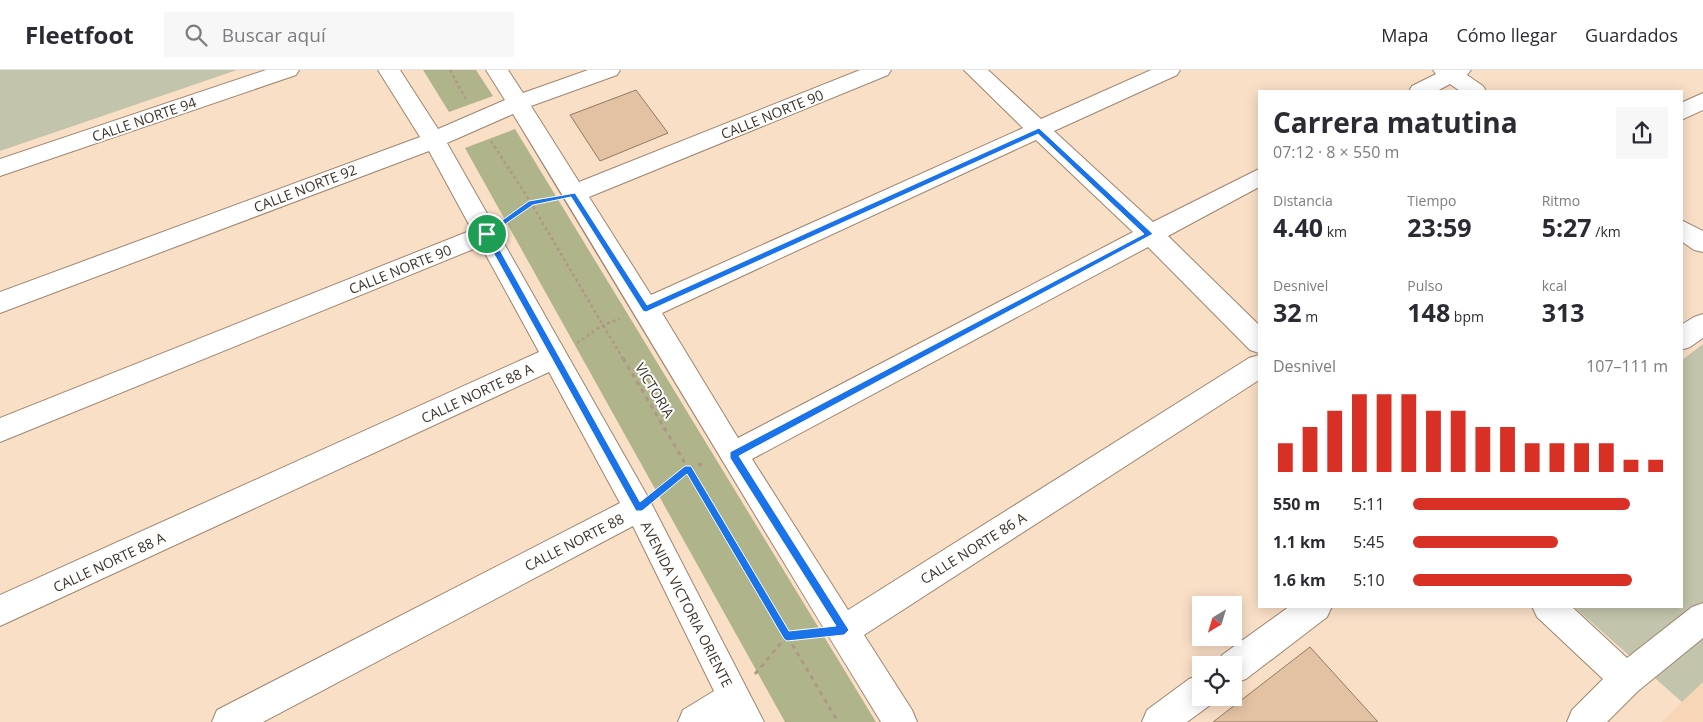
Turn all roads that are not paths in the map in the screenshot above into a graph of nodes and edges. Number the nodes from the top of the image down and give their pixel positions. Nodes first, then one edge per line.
1 (288, 70) edge
2 (389, 70) edge
3 (497, 70) edge
4 (609, 70) edge
5 (880, 70) edge
6 (975, 70) edge
7 (1169, 70) edge
8 (1452, 72) edge
9 (1422, 90) edge
10 (1474, 90) edge
11 (1703, 100) edge
12 (518, 103) junction
13 (1683, 112) edge
14 (1039, 131) junction
15 (434, 140) junction
16 (0, 168) edge
17 (1258, 178) edge
18 (573, 194) junction
19 (1683, 230) edge
20 (487, 234) junction
21 (1150, 234) junction
22 (1703, 243) edge
23 (0, 303) edge
24 (646, 309) junction
25 (1703, 324) edge
26 (1683, 338) edge
27 (1258, 341) edge
28 (555, 357) junction
29 (1258, 367) edge
30 (0, 430) edge
31 (733, 455) junction
32 (639, 508) junction
33 (1313, 608) edge
34 (1550, 608) edge
35 (0, 611) edge
36 (1703, 618) edge
37 (844, 630) junction
38 (1242, 661) edge
39 (1626, 679) junction
40 (1192, 698) edge
41 (740, 710) edge
42 (229, 722) edge
43 (695, 722) edge
44 (900, 722) edge
45 (1159, 722) edge
46 (1584, 722) edge

1 - 16 street, CALLE NORTE 94
2 - 15 street, AVENIDA VICTORIA ORIENTE
3 - 12 street
4 - 12 street, CALLE NORTE 92
5 - 18 street, CALLE NORTE 90
6 - 14 street
7 - 14 street
8 - 9 street
8 - 10 street
11 - 13 street
12 - 15 street, CALLE NORTE 92
12 - 18 street
14 - 21 street
14 - 24 street
15 - 20 street, AVENIDA VICTORIA ORIENTE
15 - 23 street, CALLE NORTE 92
17 - 21 street
18 - 24 street
19 - 22 street
20 - 28 street, AVENIDA VICTORIA ORIENTE
20 - 30 street, CALLE NORTE 90
21 - 27 street
21 - 31 street
24 - 31 street
25 - 26 street
28 - 32 street, AVENIDA VICTORIA ORIENTE
28 - 35 street, CALLE NORTE 88 A
29 - 37 street, CALLE NORTE 86 A
31 - 37 street
32 - 41 street, AVENIDA VICTORIA ORIENTE
32 - 42 street, CALLE NORTE 88
33 - 38 street
34 - 39 street
36 - 39 street
37 - 44 street
39 - 46 street
40 - 45 street
41 - 43 street

